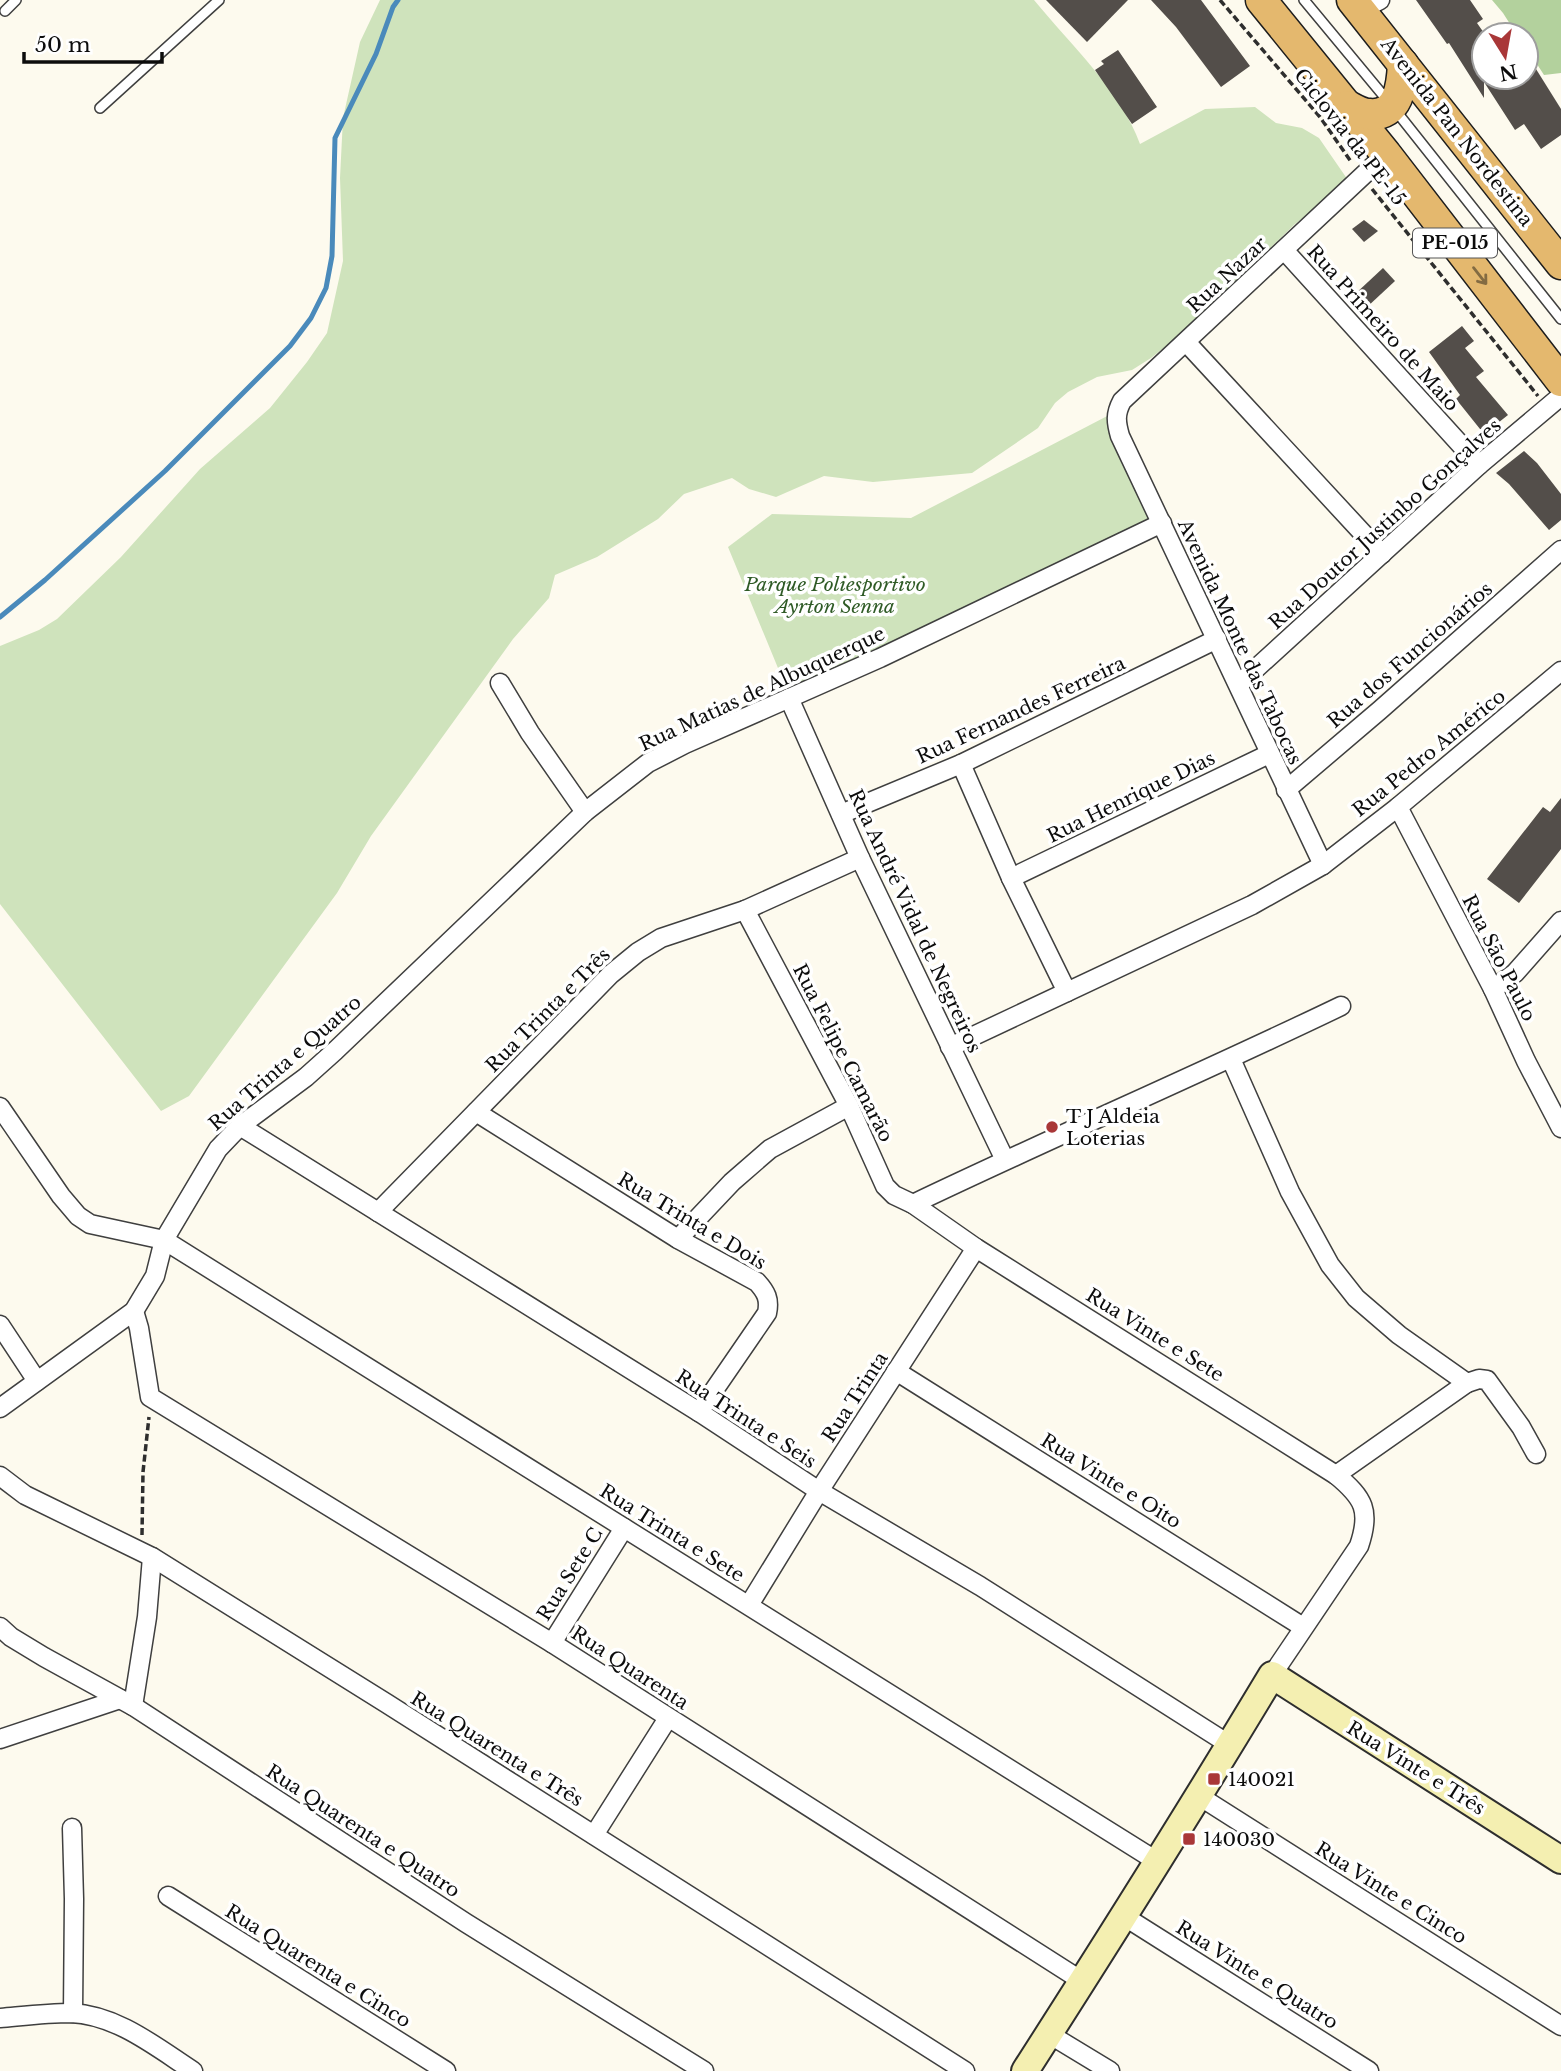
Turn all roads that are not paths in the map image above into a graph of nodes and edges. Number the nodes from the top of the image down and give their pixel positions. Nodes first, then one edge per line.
1 (16, 0) edge
2 (219, 0) edge
3 (1261, 0) edge
4 (1304, 0) edge
5 (1364, 3) edge
6 (5, 11) dead end
7 (1403, 64) junction
8 (1348, 106) junction
9 (1392, 106) junction
10 (100, 108) dead end
11 (1386, 154) junction
12 (1284, 250) junction
13 (1561, 264) edge
14 (1561, 319) edge
15 (1186, 342) junction
16 (1556, 395) edge
17 (1120, 436) joint
18 (1479, 465) junction
19 (1162, 523) junction
20 (1561, 550) edge
21 (1382, 554) junction
22 (1217, 639) junction
23 (1561, 671) edge
24 (500, 683) dead end
25 (1239, 684) junction
26 (789, 698) junction
27 (1269, 754) junction
28 (961, 764) junction
29 (1286, 790) junction
30 (1398, 807) junction
31 (585, 812) junction
32 (841, 814) junction
33 (860, 858) junction
34 (1323, 865) junction
35 (517, 876) joint
36 (1011, 878) junction
37 (746, 910) junction
38 (1561, 921) edge
39 (1493, 989) junction
40 (1067, 992) junction
41 (1341, 1006) dead end
42 (950, 1047) junction
43 (1231, 1059) junction
44 (849, 1106) junction
45 (0, 1107) edge
46 (476, 1112) junction
47 (240, 1126) junction
48 (1561, 1128) edge
49 (1005, 1160) junction
50 (912, 1204) junction
51 (378, 1212) junction
52 (678, 1239) junction
53 (163, 1240) junction
54 (976, 1248) junction
55 (134, 1311) junction
56 (0, 1325) edge
57 (896, 1371) junction
58 (37, 1381) junction
59 (1467, 1383) junction
60 (0, 1408) edge
61 (699, 1412) junction
62 (1536, 1454) dead end
63 (1336, 1475) junction
64 (0, 1476) edge
65 (819, 1491) junction
66 (624, 1528) junction
67 (147, 1555) junction
68 (749, 1605) junction
69 (0, 1627) edge
70 (1303, 1628) junction
71 (552, 1643) junction
72 (1272, 1675) junction
73 (126, 1702) junction
74 (668, 1718) junction
75 (0, 1739) edge
76 (1230, 1745) junction
77 (1199, 1796) junction
78 (72, 1828) dead end
79 (594, 1835) junction
80 (1561, 1860) edge
81 (1157, 1862) junction
82 (168, 1896) dead end
83 (1122, 1914) junction
84 (1082, 1981) junction
85 (73, 2013) junction
86 (0, 2018) edge
87 (1561, 2026) edge
88 (1049, 2034) junction
89 (193, 2071) edge
90 (446, 2071) edge
91 (704, 2071) edge
92 (965, 2071) edge
93 (1025, 2071) edge
94 (1110, 2071) edge
95 (1369, 2071) edge

1 - 6 lane
2 - 10 lane
3 - 8 highway, PE-015
4 - 9 lane
5 - 7 highway, Avenida Pan Nordestina / PE-015
7 - 9 highway
7 - 13 highway, Avenida Pan Nordestina / PE-015
8 - 9 highway
8 - 11 highway, PE-015
9 - 14 lane
11 - 12 street, Rua Nazar
11 -> 16 highway, PE-015
12 - 15 street, Rua Nazar
12 - 18 street, Rua Primeiro de Maio
15 - 17 street, Rua Nazar
15 - 21 street
16 - 18 street, Rua Doutor Justinbo Gonçalves
17 - 19 street, Avenida Monte das Tabocas
18 - 21 street, Rua Doutor Justinbo Gonçalves
19 - 22 street, Avenida Monte das Tabocas
19 - 26 street, Rua Matias de Albuquerque
20 - 29 street, Rua dos Funcionários
21 - 25 street, Rua Doutor Justinbo Gonçalves
22 - 25 street, Avenida Monte das Tabocas
22 - 28 street, Rua Fernandes Ferreira
23 - 30 street, Rua Pedro Américo
24 - 31 street
25 - 27 street, Avenida Monte das Tabocas
26 - 31 street, Rua Matias de Albuquerque
26 - 32 street, Rua André Vidal de Negreiros
27 - 29 street, Avenida Monte das Tabocas
27 - 36 street, Rua Henrique Dias
28 - 32 street, Rua Fernandes Ferreira
28 - 36 street
29 - 34 street, Avenida Monte das Tabocas
30 - 34 street, Rua Pedro Américo
30 - 39 street, Rua São Paulo
31 - 35 street, Rua Matias de Albuquerque
32 - 33 street, Rua André Vidal de Negreiros
33 - 37 street, Rua Trinta e Três
33 - 42 street, Rua André Vidal de Negreiros
34 - 40 street, Rua Pedro Américo
35 - 47 street, Rua Trinta e Quatro
36 - 40 street
37 - 44 street, Rua Felipe Camarão
37 - 46 street, Rua Trinta e Três
38 - 39 street
39 - 48 street, Rua São Paulo
40 - 42 street, Rua Pedro Américo
41 - 43 street
42 - 49 street, Rua André Vidal de Negreiros
43 - 49 street
43 - 59 street
44 - 50 street, Rua Felipe Camarão
44 - 52 street
45 - 53 street, Rua Trinta e Sete
46 - 51 street, Rua Trinta e Três
46 - 52 street, Rua Trinta e Dois
47 - 51 street, Rua Trinta e Seis
47 - 53 street, Rua Trinta e Quatro
49 - 50 street
50 - 54 street, Rua Vinte e Sete
51 - 61 street, Rua Trinta e Seis
52 - 61 street, Rua Trinta e Dois
53 - 55 street, Rua Trinta e Quatro
53 - 66 street, Rua Trinta e Sete
54 - 57 street, Rua Trinta
54 - 63 street, Rua Vinte e Sete
55 - 58 street
55 - 71 street, Rua Quarenta
56 - 58 street
57 - 65 street, Rua Trinta
57 - 70 street, Rua Vinte e Oito
58 - 60 street
59 - 62 street
59 - 63 street
61 - 65 street, Rua Trinta e Seis
63 - 70 street, Rua Vinte e Sete
64 - 67 street, Rua Quarenta e Três
65 - 68 street, Rua Trinta
65 - 76 street, Rua Trinta e Seis
66 - 68 street, Rua Trinta e Sete
66 - 71 street, Rua Sete C
67 - 73 street
67 - 79 street, Rua Quarenta e Três
68 - 81 street, Rua Trinta e Sete
69 - 73 street, Rua Quarenta e Quatro
70 - 72 street
71 - 74 street, Rua Quarenta
72 - 76 main road
72 - 80 main road, Rua Vinte e Três
73 - 75 street
73 - 91 street, Rua Quarenta e Quatro
74 - 79 street
74 - 84 street, Rua Quarenta
76 - 77 main road
77 - 81 main road
77 - 87 street, Rua Vinte e Cinco
78 - 85 street
79 - 92 street, Rua Quarenta e Três
81 - 83 main road
82 - 90 street, Rua Quarenta e Cinco
83 - 84 main road
83 - 95 street, Rua Vinte e Quatro
84 - 88 main road
85 - 86 street
85 - 89 street
88 - 93 main road
88 - 94 street

